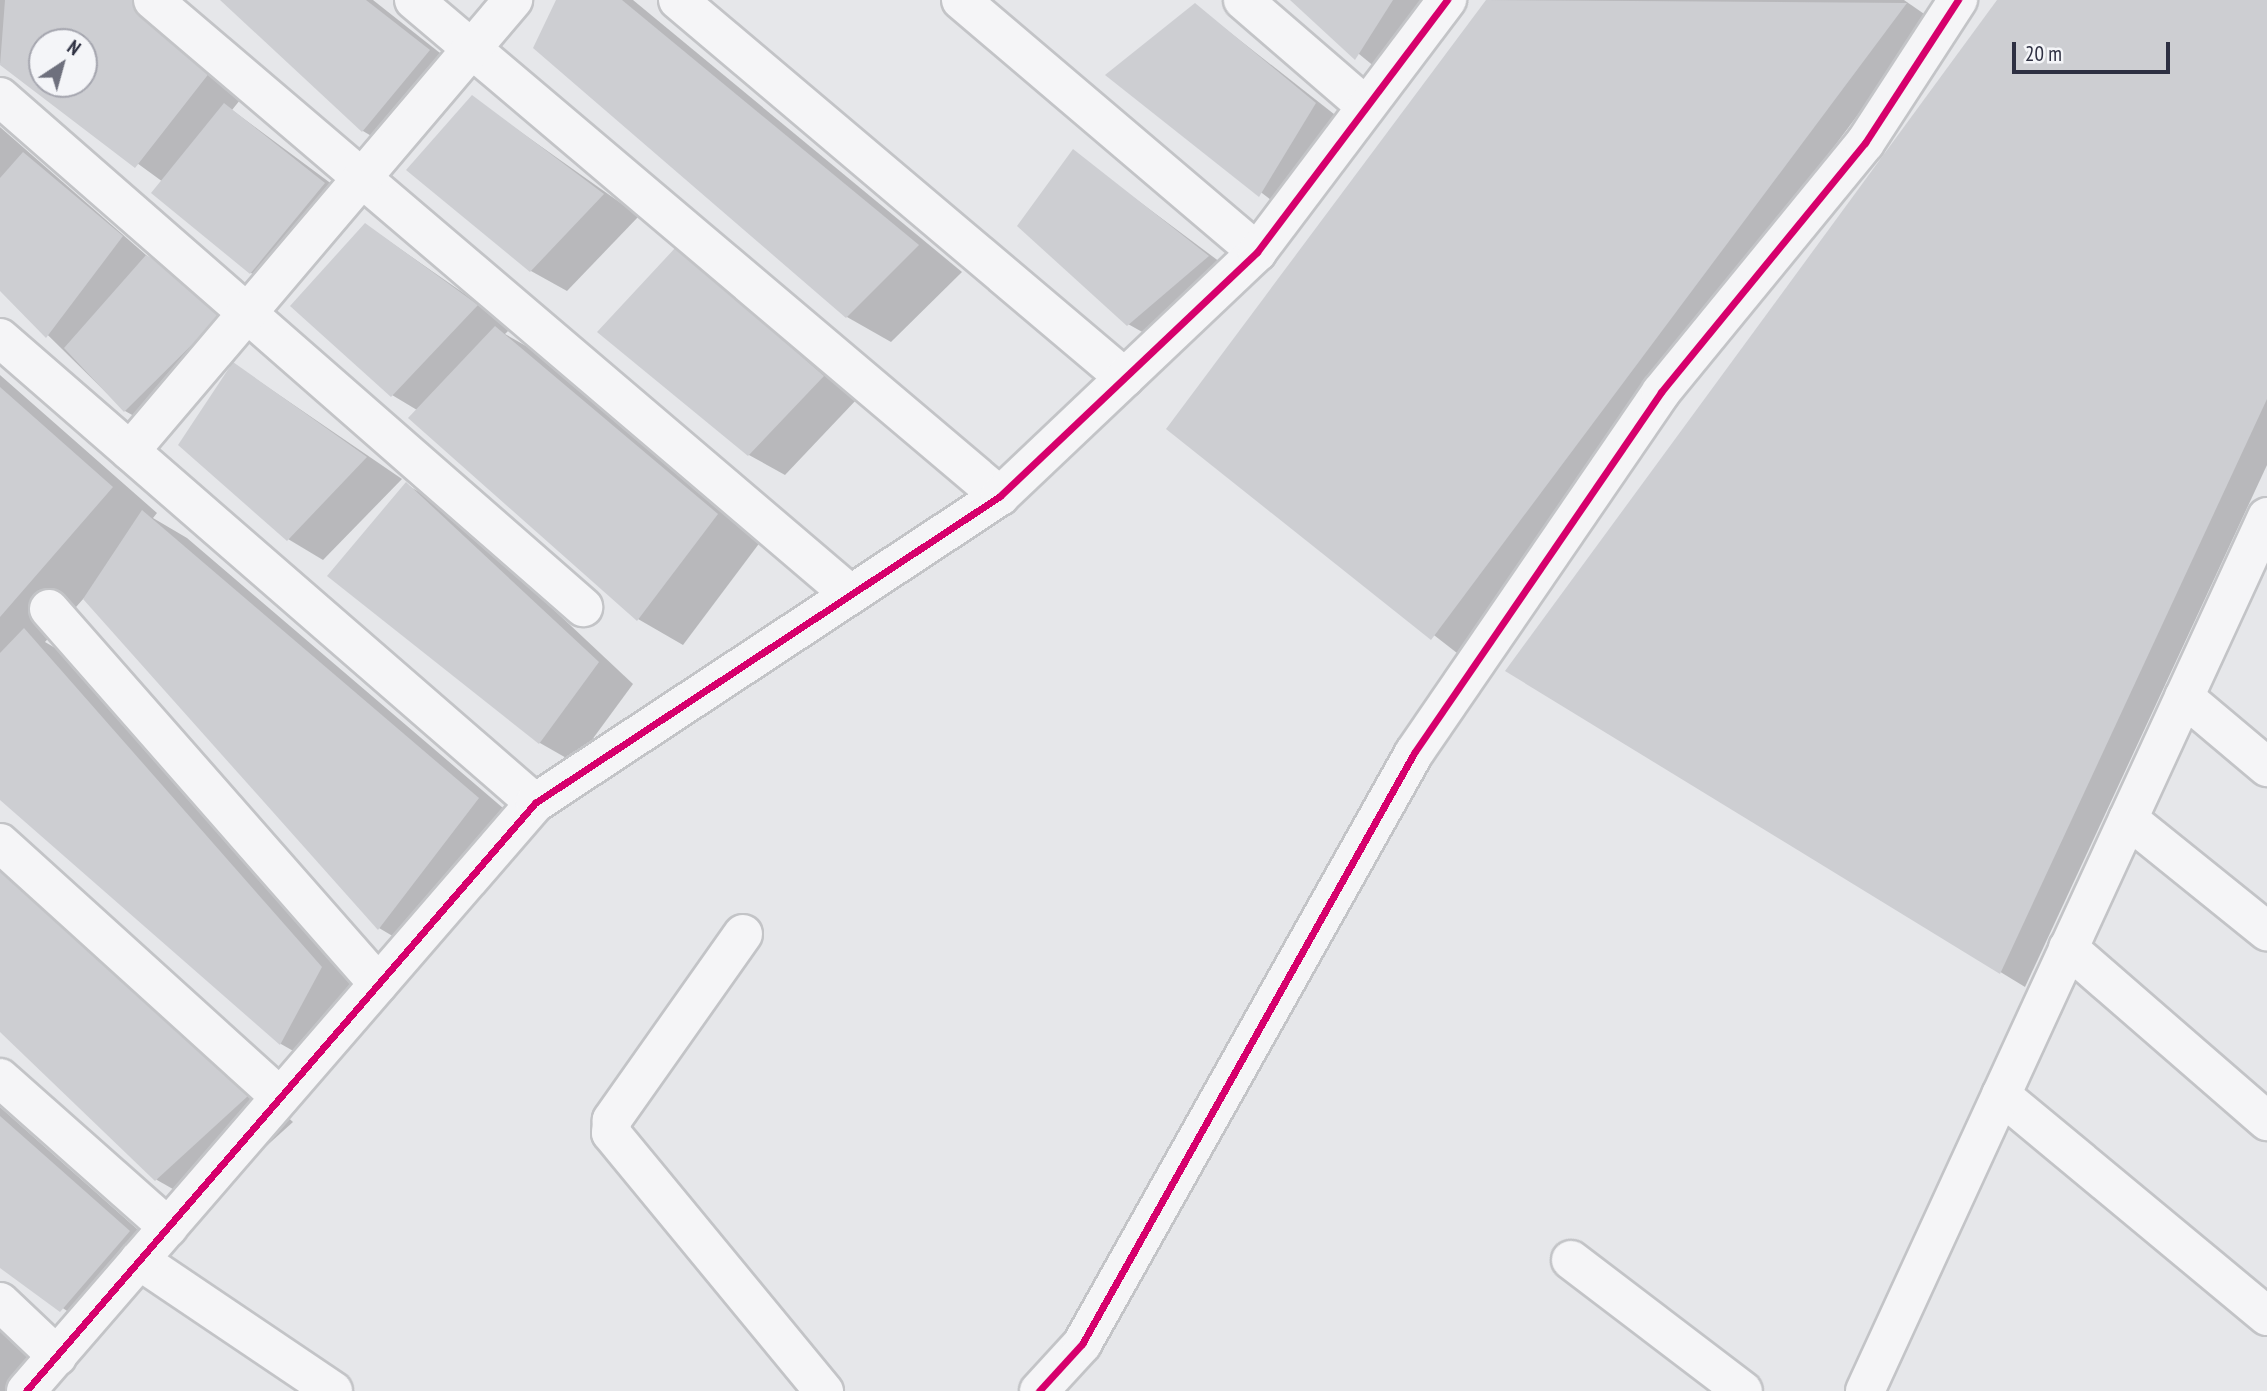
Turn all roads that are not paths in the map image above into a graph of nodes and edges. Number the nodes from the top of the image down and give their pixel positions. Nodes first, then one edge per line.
1 (153, 0) edge
2 (414, 0) edge
3 (513, 0) edge
4 (678, 0) edge
5 (961, 0) edge
6 (1243, 0) edge
7 (1447, 0) edge
8 (1957, 0) edge
9 (472, 49) junction
10 (0, 97) edge
11 (1366, 106) junction
12 (364, 180) junction
13 (1256, 251) junction
14 (249, 315) junction
15 (0, 338) edge
16 (1125, 378) junction
17 (130, 451) junction
18 (1000, 496) junction
19 (2267, 517) edge
20 (2254, 584) edge
21 (849, 594) junction
22 (583, 607) dead end
23 (49, 609) dead end
24 (2184, 697) junction
25 (2267, 767) edge
26 (535, 803) junction
27 (2128, 819) junction
28 (0, 843) edge
29 (2267, 931) edge
30 (743, 934) dead end
31 (2068, 948) junction
32 (378, 984) junction
33 (0, 1078) edge
34 (2001, 1095) junction
35 (280, 1097) junction
36 (2267, 1121) edge
37 (167, 1227) junction
38 (139, 1260) junction
39 (1571, 1260) dead end
40 (0, 1302) edge
41 (2267, 1316) edge
42 (57, 1356) junction
43 (26, 1391) edge
44 (333, 1391) edge
45 (824, 1391) edge
46 (1039, 1391) edge
47 (1743, 1391) edge
48 (1865, 1391) edge

1 - 12 street
2 - 9 street
3 - 9 street
4 - 16 street
5 - 13 street
6 - 11 street
7 - 11 street
8 - 46 street
9 - 12 street
9 - 18 street
10 - 14 street
11 - 13 street
12 - 14 street
12 - 21 street
13 - 16 street
14 - 17 street
14 - 22 street
15 - 17 street
16 - 18 street
17 - 26 street
18 - 21 street
19 - 20 street
20 - 24 street
21 - 26 street
23 - 32 street
24 - 25 street
24 - 27 street
26 - 32 street
27 - 29 street
27 - 31 street
28 - 35 street
30 - 45 street
31 - 34 street
31 - 36 street
32 - 35 street
33 - 37 street
34 - 41 street
34 - 48 street
35 - 37 street
37 - 38 street
38 - 42 street
38 - 44 street
39 - 47 street
40 - 42 street
42 - 43 street

